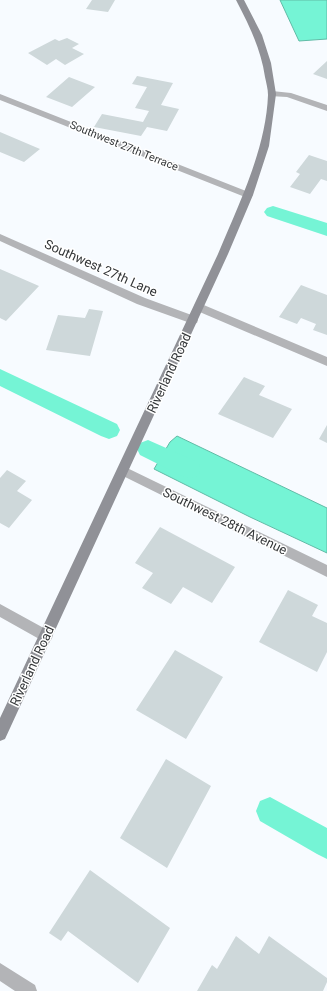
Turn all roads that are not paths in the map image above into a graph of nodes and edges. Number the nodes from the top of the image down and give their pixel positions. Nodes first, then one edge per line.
1 (240, 0) edge
2 (272, 94) junction
3 (0, 97) edge
4 (327, 108) edge
5 (248, 195) junction
6 (0, 237) edge
7 (199, 306) junction
8 (193, 320) junction
9 (327, 362) edge
10 (123, 471) junction
11 (327, 571) edge
12 (0, 610) edge
13 (46, 636) junction
14 (0, 734) edge
15 (0, 971) edge
16 (28, 991) edge

1 - 2 street, Riverland Road
2 - 4 street
2 - 5 street, Riverland Road
3 - 5 street, Southwest 27th Terrace
5 - 7 street, Riverland Road
6 - 8 street, Southwest 27th Lane
7 - 8 street, Riverland Road
7 - 9 street
8 - 10 street, Riverland Road
10 - 11 street, Southwest 28th Avenue
10 - 13 street, Riverland Road
12 - 13 street
13 - 14 street, Riverland Road
15 - 16 street

